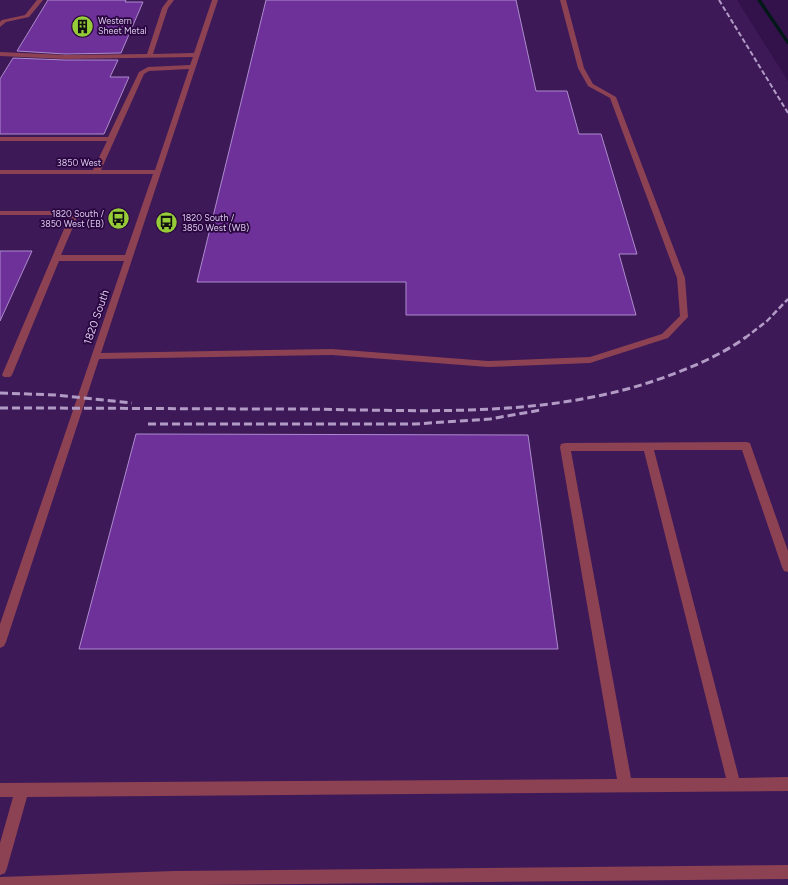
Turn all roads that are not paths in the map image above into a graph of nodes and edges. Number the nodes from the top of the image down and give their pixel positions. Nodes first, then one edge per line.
1 (40, 0) edge
2 (171, 0) edge
3 (215, 0) edge
4 (563, 0) edge
5 (0, 25) edge
6 (0, 54) edge
7 (197, 55) junction
8 (149, 56) junction
9 (193, 67) junction
10 (0, 139) edge
11 (111, 139) junction
12 (0, 172) edge
13 (96, 172) junction
14 (158, 172) junction
15 (0, 213) edge
16 (57, 258) junction
17 (129, 258) junction
18 (96, 356) junction
19 (7, 375) dead end
20 (648, 446) junction
21 (788, 567) edge
22 (0, 642) edge
23 (734, 784) junction
24 (788, 784) edge
25 (625, 785) junction
26 (0, 790) edge
27 (22, 790) junction
28 (0, 868) edge
29 (788, 872) edge
30 (174, 882) edge
31 (0, 884) edge

1 - 5 street
2 - 8 street
3 - 7 street, 1820 South
4 - 18 street
6 - 8 street
7 - 8 street
7 - 9 street, 1820 South
9 - 11 street
9 - 14 street, 1820 South
10 - 11 street
11 - 13 street
12 - 13 street, 3850 West
13 - 14 street, 3850 West
14 - 17 street, 1820 South
15 - 16 street
16 - 17 street
16 - 19 street
17 - 18 street, 1820 South
18 - 22 street, 1820 South
20 - 21 street
20 - 23 street
20 - 25 street
23 - 24 street
23 - 25 street
25 - 27 street
26 - 27 street
27 - 28 street
29 - 30 street
30 - 31 street

